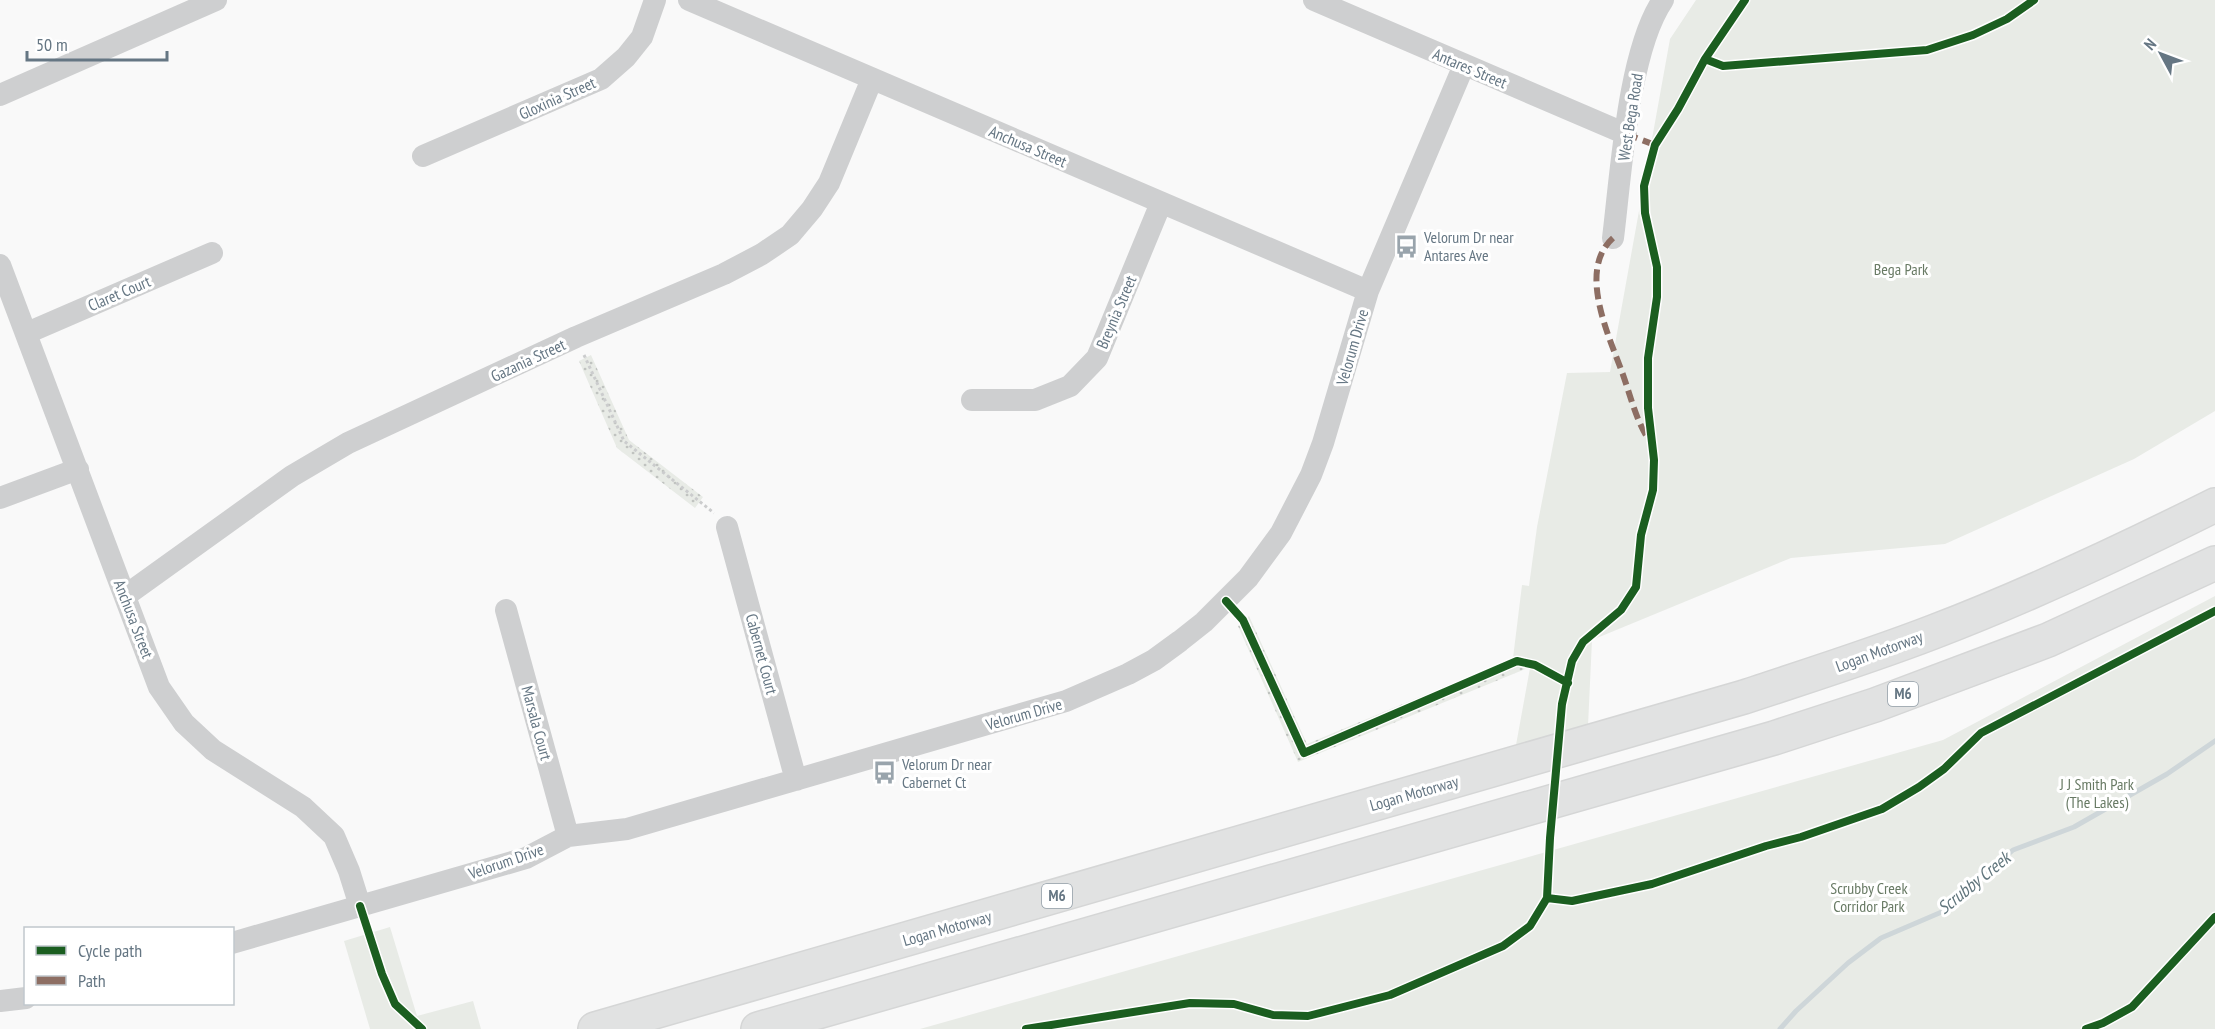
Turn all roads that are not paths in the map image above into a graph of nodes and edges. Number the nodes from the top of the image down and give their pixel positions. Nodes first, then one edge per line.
1 (216, 0) edge
2 (655, 0) edge
3 (689, 0) edge
4 (1314, 0) edge
5 (1663, 0) edge
6 (1345, 6) edge
7 (1464, 65) junction
8 (872, 79) junction
9 (0, 95) edge
10 (1626, 134) junction
11 (423, 156) dead end
12 (1161, 203) junction
13 (1613, 237) dead end
14 (212, 253) dead end
15 (0, 265) edge
16 (1368, 291) junction
17 (27, 333) junction
18 (972, 400) dead end
19 (78, 469) junction
20 (0, 498) edge
21 (2215, 505) edge
22 (728, 527) road end
23 (2215, 563) edge
24 (125, 596) junction
25 (506, 610) dead end
26 (796, 780) junction
27 (568, 836) junction
28 (360, 906) junction
29 (234, 942) edge
30 (24, 998) edge
31 (0, 1001) edge
32 (595, 1029) edge
33 (758, 1029) edge

1 - 9 street
2 - 11 street, Gloxinia Street
3 - 8 street, Anchusa Street
4 - 6 street, Antares Street
5 - 10 street, West Bega Road
6 - 7 street, Antares Street
7 - 10 street, Antares Street
7 - 16 street, Velorum Drive
8 - 12 street, Anchusa Street
8 - 24 street, Gazania Street
10 - 13 street, West Bega Road
12 - 16 street, Anchusa Street
12 - 18 street, Breynia Street
14 - 17 street, Claret Court
15 - 17 street, Anchusa Street
16 - 26 street, Velorum Drive
17 - 19 street, Anchusa Street
19 - 20 street
19 - 24 street, Anchusa Street
21 - 32 highway, Logan Motorway / M6
22 - 26 street, Cabernet Court
23 - 33 highway, M6
24 - 28 street, Anchusa Street
25 - 27 street, Marsala Court
26 - 27 street, Velorum Drive
27 - 28 street, Velorum Drive
28 - 29 street, Velorum Drive
30 - 31 street

